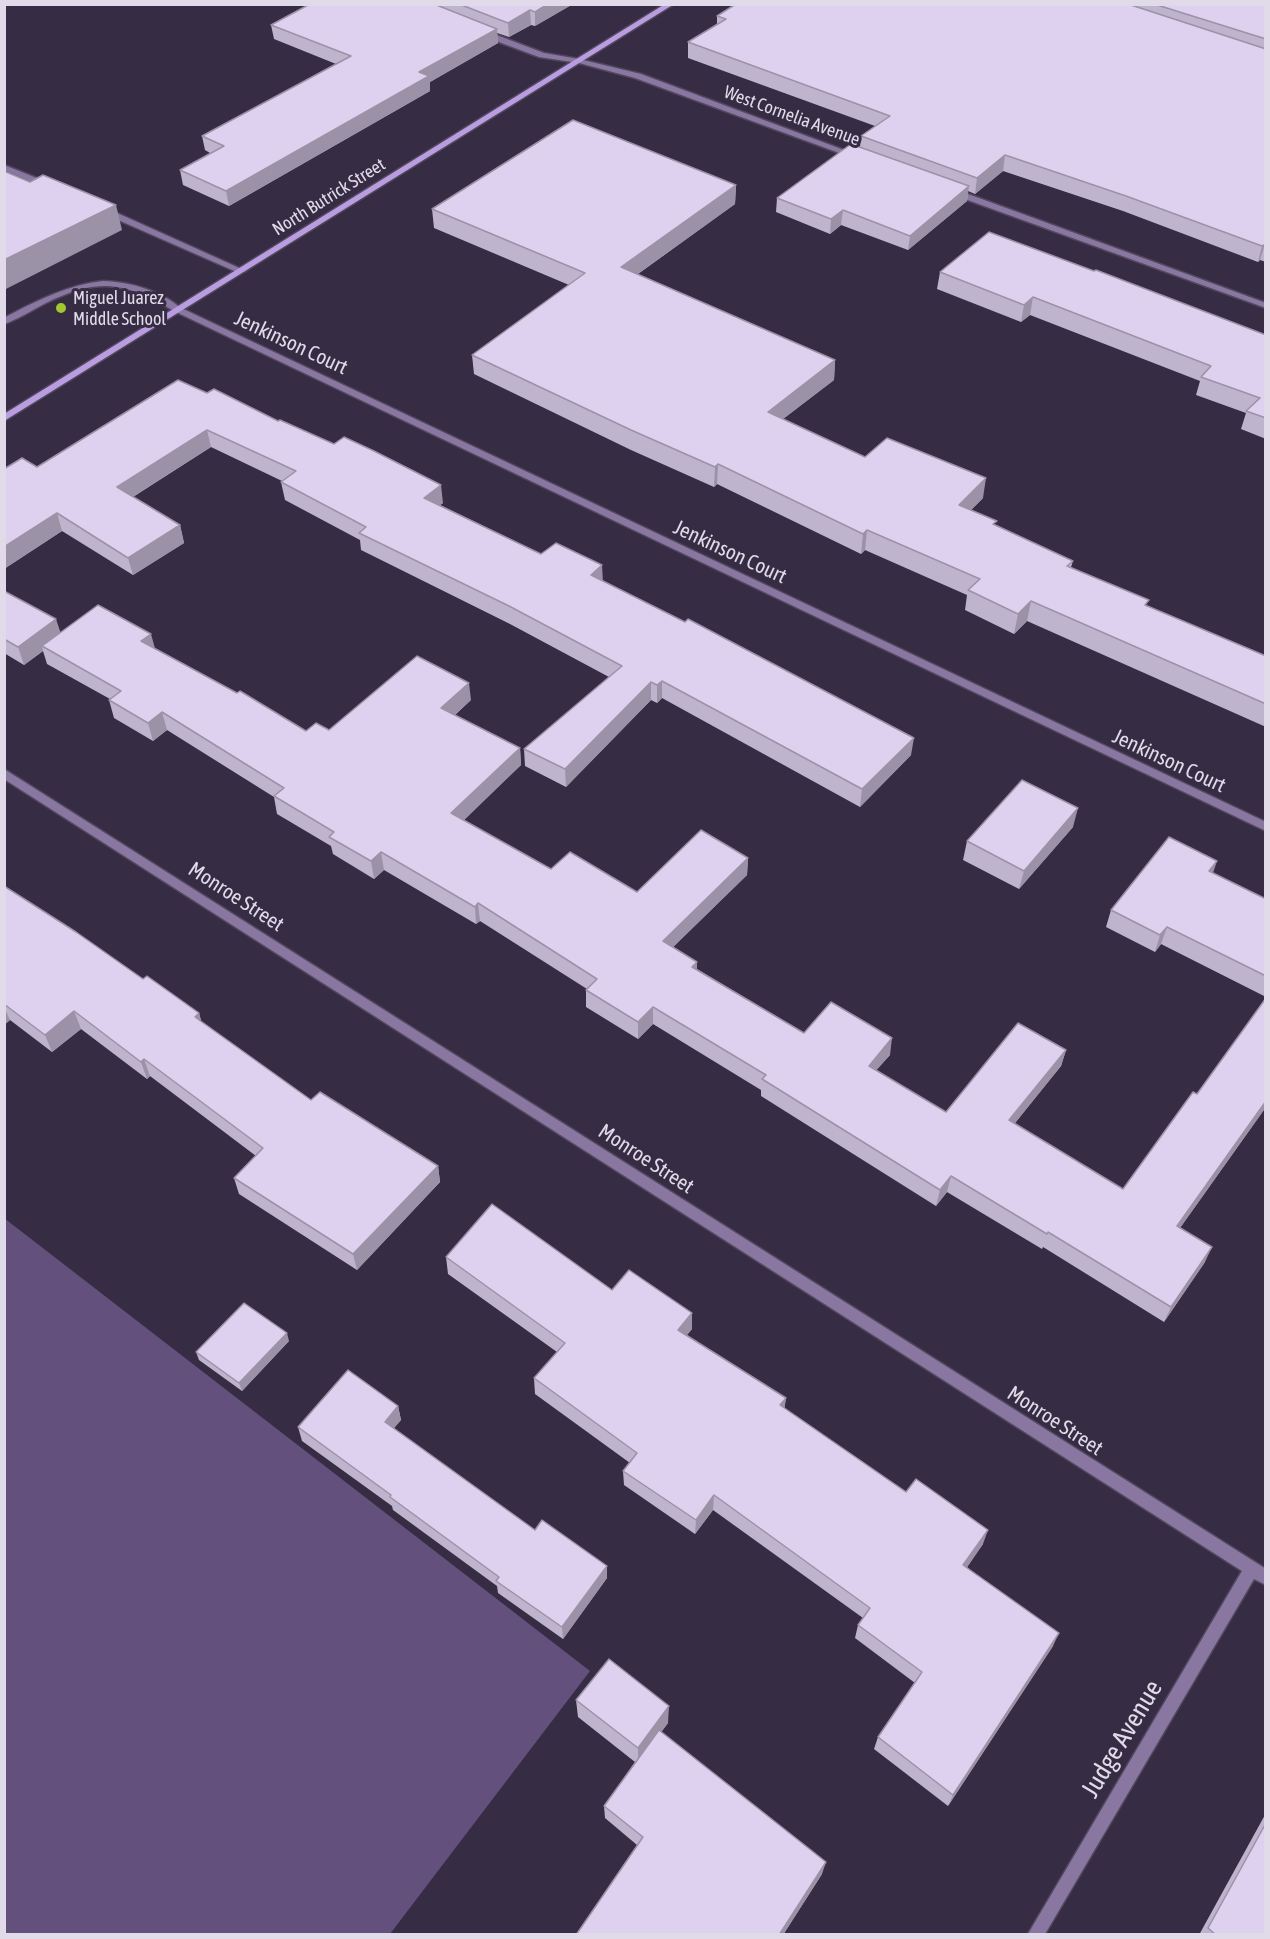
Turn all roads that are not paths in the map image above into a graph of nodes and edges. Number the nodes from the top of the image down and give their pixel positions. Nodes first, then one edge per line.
1 (671, 4) edge
2 (479, 32) edge
3 (579, 61) junction
4 (862, 158) edge
5 (4, 167) edge
6 (941, 187) edge
7 (56, 189) edge
8 (96, 207) edge
9 (242, 271) junction
10 (1266, 306) edge
11 (179, 310) junction
12 (4, 322) edge
13 (4, 418) edge
14 (4, 772) edge
15 (1266, 827) edge
16 (1259, 1574) edge
17 (1036, 1935) edge

1 - 3 street, North Butrick Street
2 - 3 street, West Cornelia Avenue
3 - 4 street, West Cornelia Avenue
3 - 9 street, North Butrick Street
5 - 7 street
6 - 10 street
8 - 9 street
9 - 11 street, North Butrick Street
11 - 12 street, Jenkinson Court
11 - 13 street, North Butrick Street
11 - 15 street, Jenkinson Court
14 - 16 street, Monroe Street
16 - 17 street, Judge Avenue

